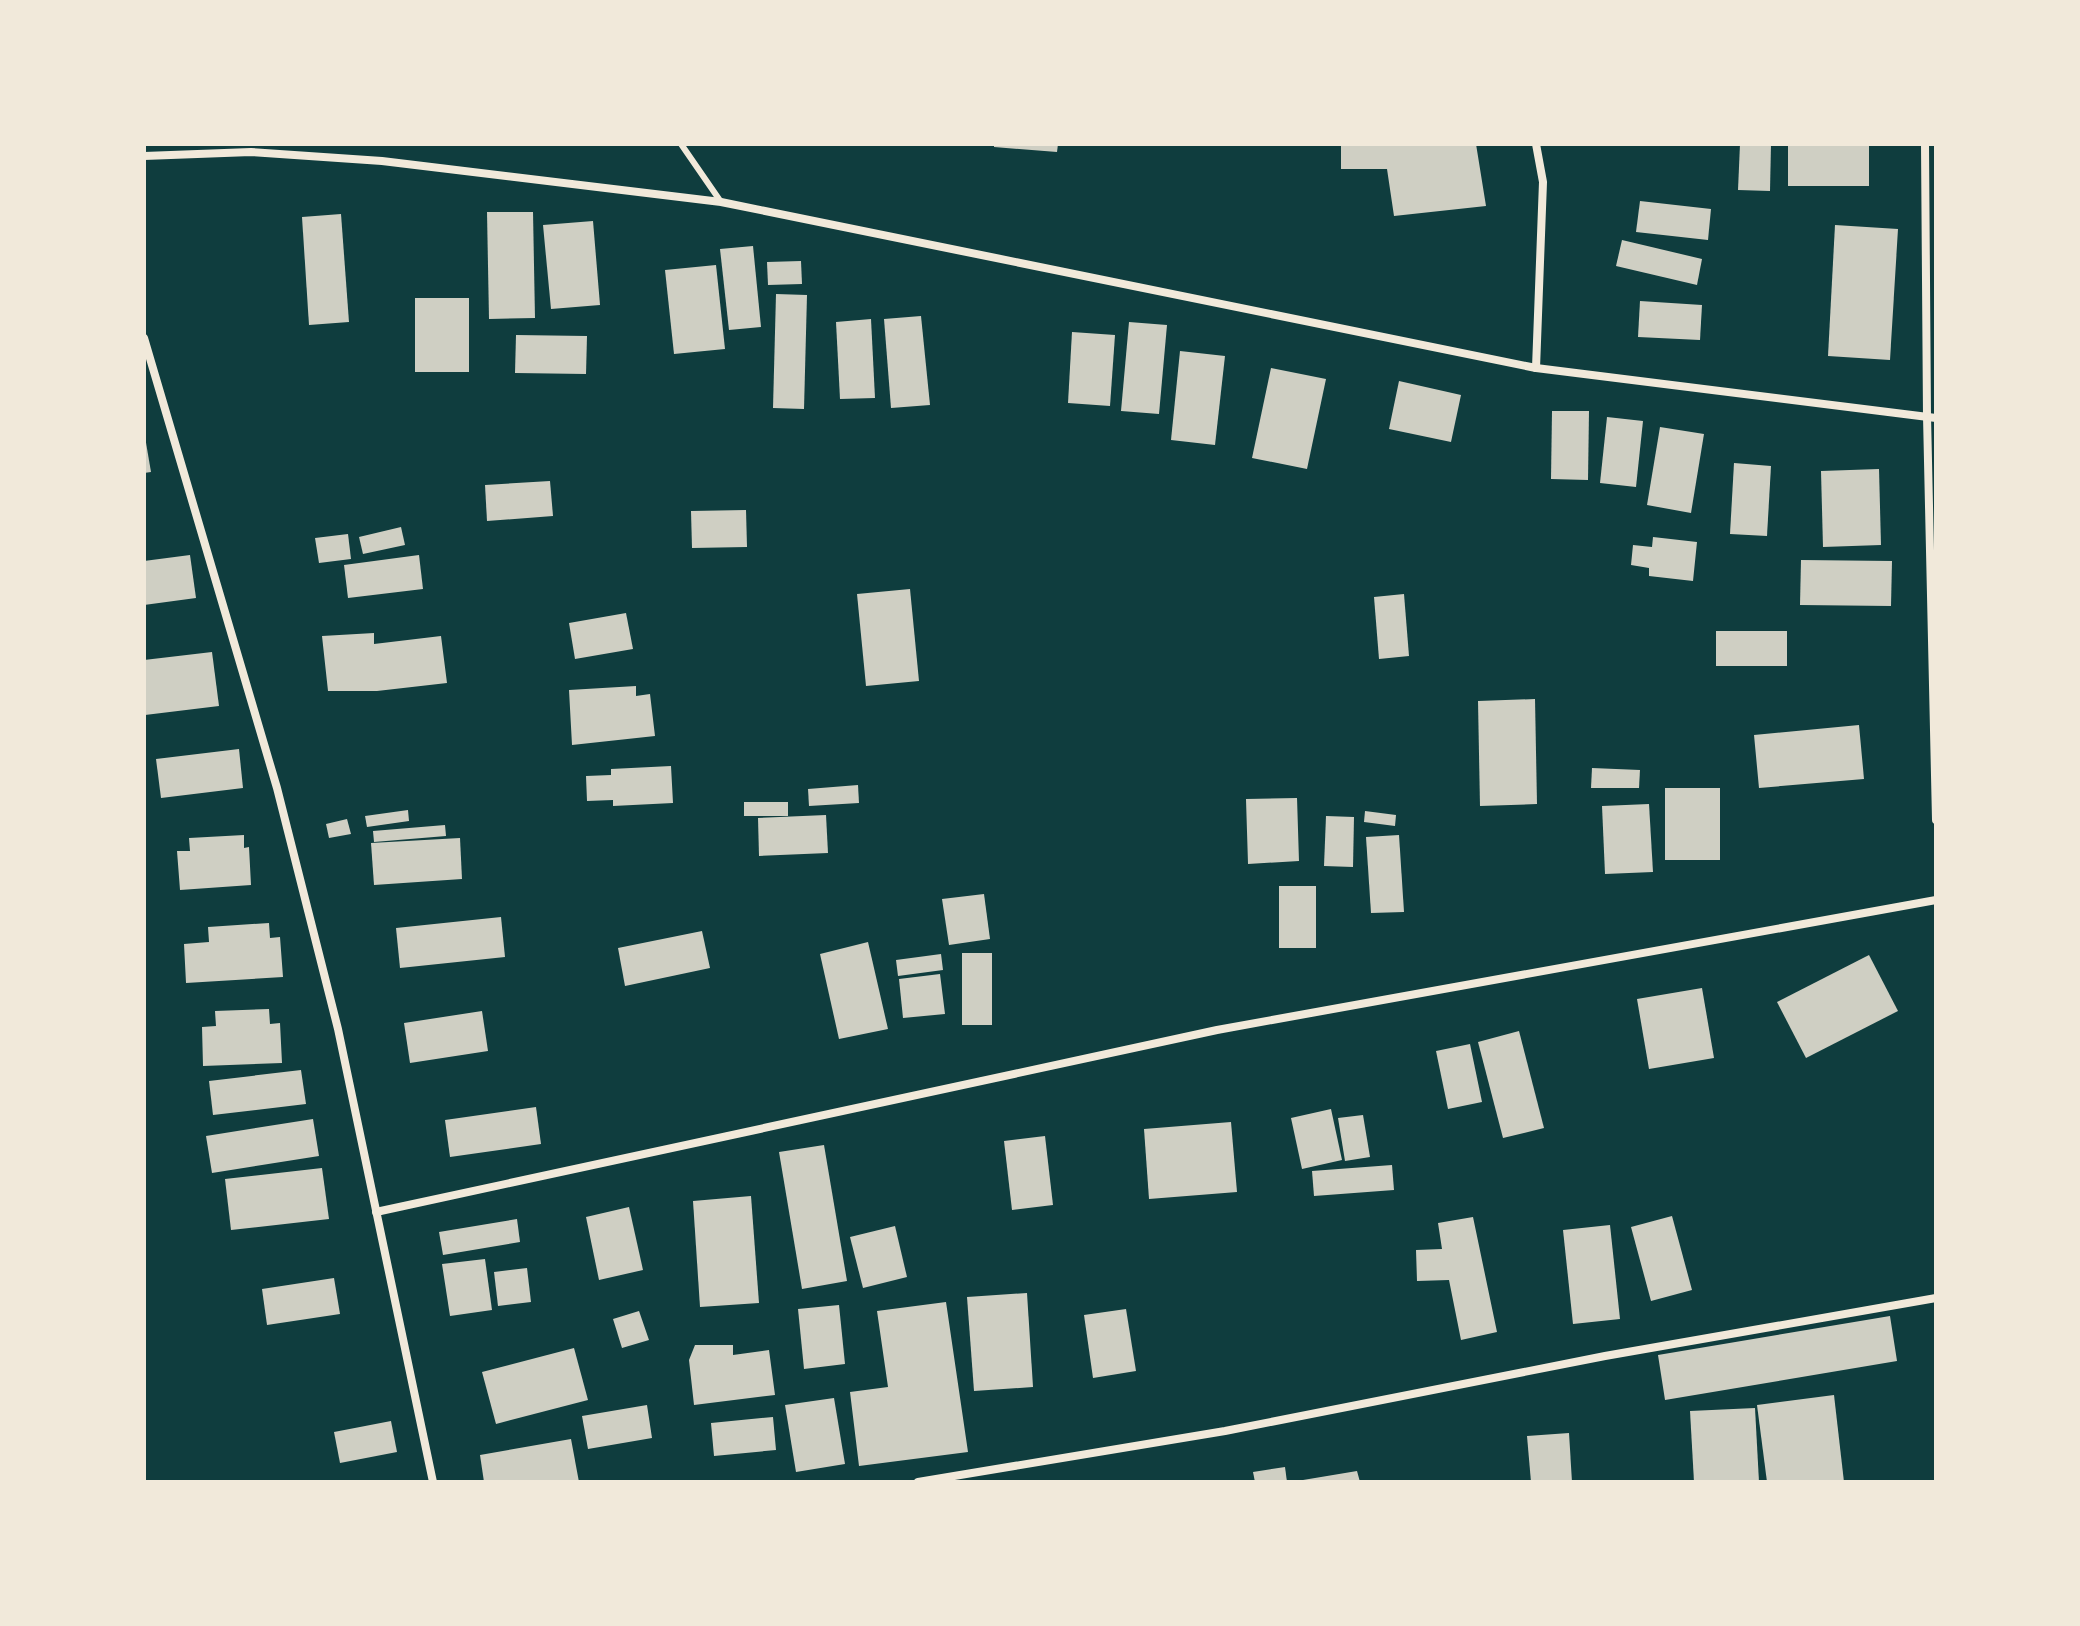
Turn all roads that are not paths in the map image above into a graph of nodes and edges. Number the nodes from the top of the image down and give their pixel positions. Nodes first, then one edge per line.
1 (681, 144) edge
2 (1536, 144) edge
3 (1925, 144) edge
4 (144, 156) edge
5 (721, 202) junction
6 (144, 338) edge
7 (1536, 368) junction
8 (1932, 417) edge
9 (1936, 820) edge
10 (1936, 900) edge
11 (376, 1212) junction
12 (1936, 1298) edge
13 (433, 1482) edge
14 (918, 1482) edge

1 - 5 lane
2 - 7 street
3 - 8 street
4 - 5 street
5 - 7 street
6 - 11 street
7 - 8 street
8 - 9 street
10 - 11 street
11 - 13 street
12 - 14 street

